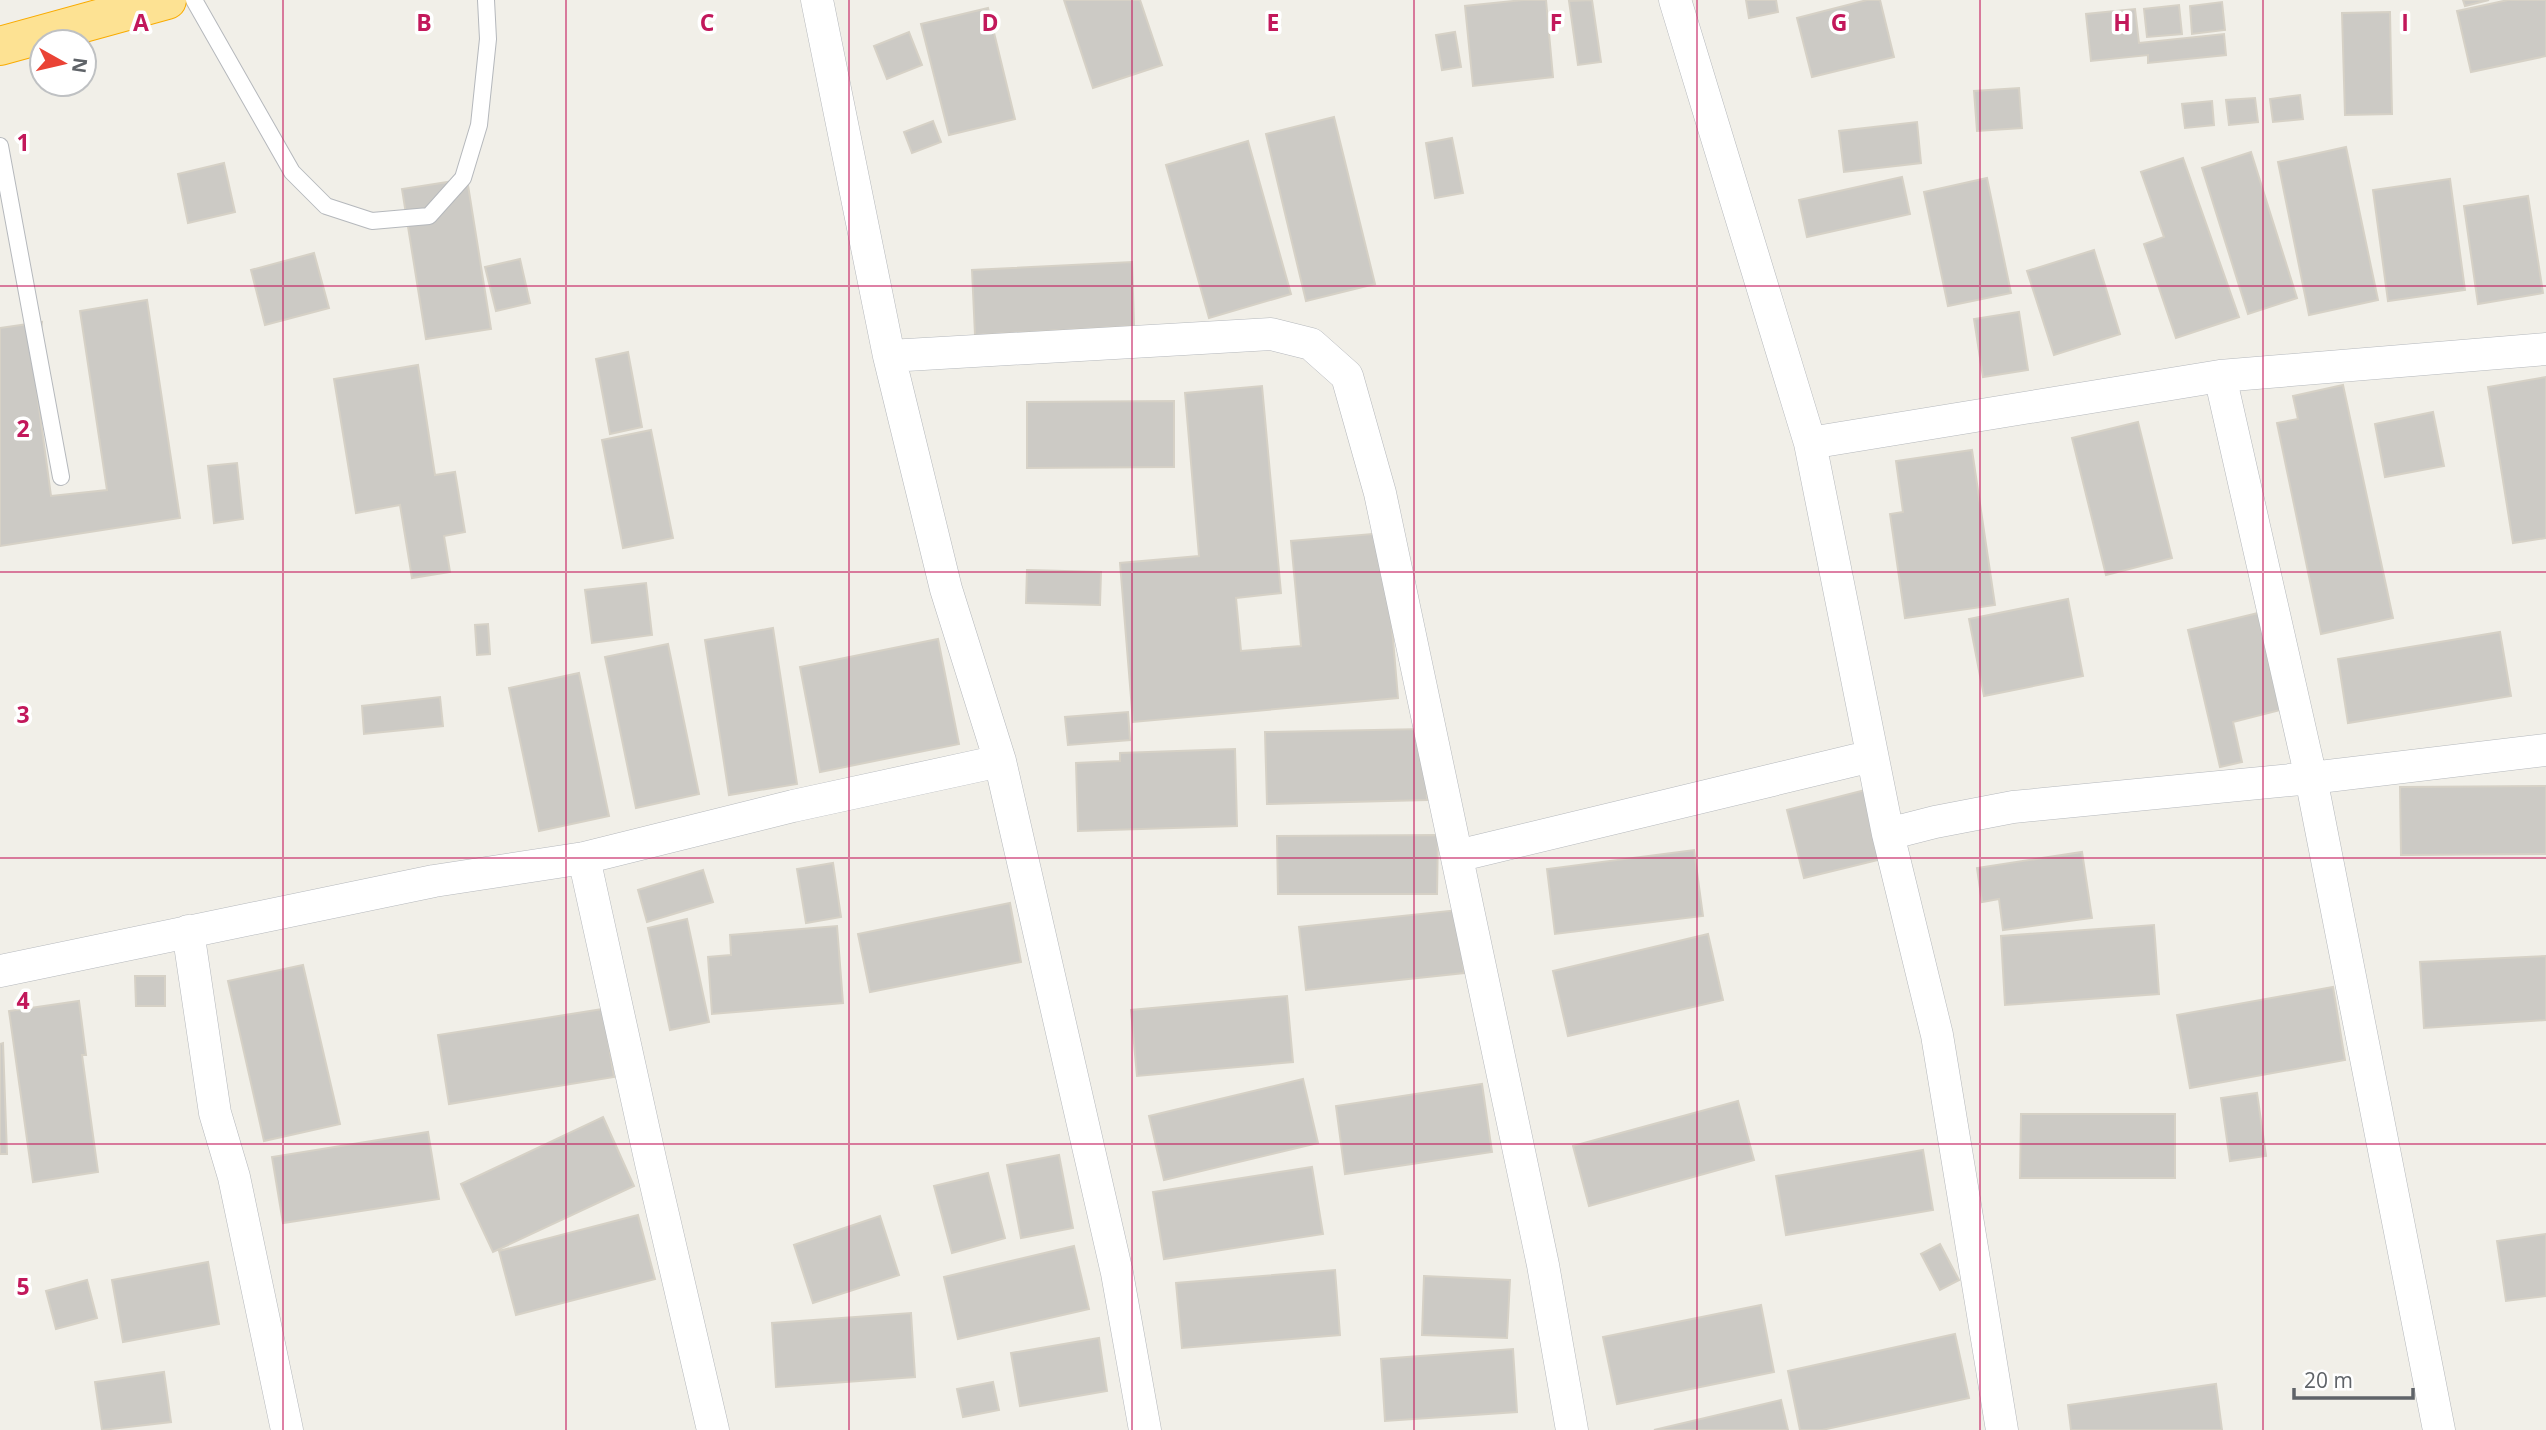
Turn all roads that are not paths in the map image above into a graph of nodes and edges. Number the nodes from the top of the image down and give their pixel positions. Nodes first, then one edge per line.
1 (167, 0) edge
2 (194, 0) edge
3 (486, 0) edge
4 (817, 0) edge
5 (1675, 0) edge
6 (0, 47) edge
7 (0, 146) edge
8 (2546, 349) edge
9 (889, 356) junction
10 (2220, 376) junction
11 (1810, 443) junction
12 (61, 477) dead end
13 (2546, 750) edge
14 (1872, 756) junction
15 (1000, 761) junction
16 (2312, 778) junction
17 (1888, 834) junction
18 (1457, 856) junction
19 (584, 858) junction
20 (188, 931) junction
21 (0, 971) edge
22 (287, 1430) edge
23 (713, 1430) edge
24 (1145, 1430) edge
25 (1572, 1430) edge
26 (2002, 1430) edge
27 (2439, 1430) edge

1 - 6 highway
2 - 3 lane
4 - 9 street
5 - 11 street
7 - 12 lane
8 - 10 street
9 - 15 street
9 - 18 street
10 - 11 street
10 - 16 street
11 - 14 street
13 - 16 street
14 - 17 street
14 - 18 street
15 - 19 street
15 - 24 street
16 - 17 street
16 - 27 street
17 - 26 street
18 - 25 street
19 - 20 street
19 - 23 street
20 - 21 street
20 - 22 street

